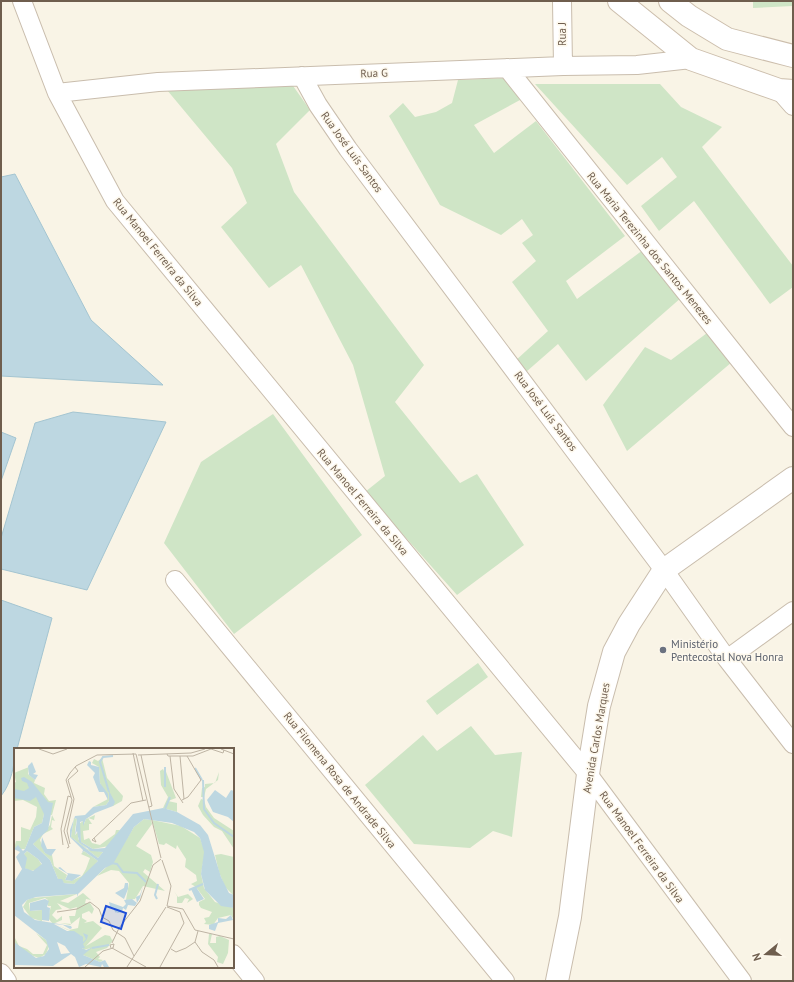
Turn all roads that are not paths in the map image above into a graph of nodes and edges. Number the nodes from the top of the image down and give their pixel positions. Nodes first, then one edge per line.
1 (22, 1) edge
2 (562, 1) edge
3 (619, 1) edge
4 (670, 1) edge
5 (689, 9) edge
6 (793, 56) edge
7 (691, 59) junction
8 (563, 66) junction
9 (507, 68) junction
10 (302, 76) junction
11 (57, 93) junction
12 (788, 96) edge
13 (793, 427) edge
14 (793, 478) edge
15 (664, 570) junction
16 (175, 580) dead end
17 (793, 611) edge
18 (727, 659) junction
19 (793, 744) edge
20 (588, 774) junction
21 (234, 955) edge
22 (1, 973) edge
23 (7, 981) edge
24 (255, 981) edge
25 (505, 981) edge
26 (557, 981) edge
27 (742, 981) edge

1 - 11 street, Rua Manoel Ferreira da Silva
2 - 8 street, Rua J
3 - 7 street
4 - 5 street
5 - 6 street
7 - 8 street, Rua G
7 - 12 street
8 - 9 street, Rua G
9 - 10 street, Rua G
9 - 13 street, Rua Maria Terezinha dos Santos Menezes
10 - 11 street, Rua G
10 - 15 street, Rua José Luís Santos
11 - 20 street, Rua Manoel Ferreira da Silva
14 - 15 street, Avenida Carlos Marques
15 - 18 street, Rua José Luís Santos
15 - 20 street, Avenida Carlos Marques
16 - 25 street, Rua Filomena Rosa de Andrade Silva
17 - 18 street
18 - 19 street, Rua José Luís Santos
20 - 26 street, Avenida Carlos Marques
20 - 27 street, Rua Manoel Ferreira da Silva
21 - 24 street
22 - 23 street

